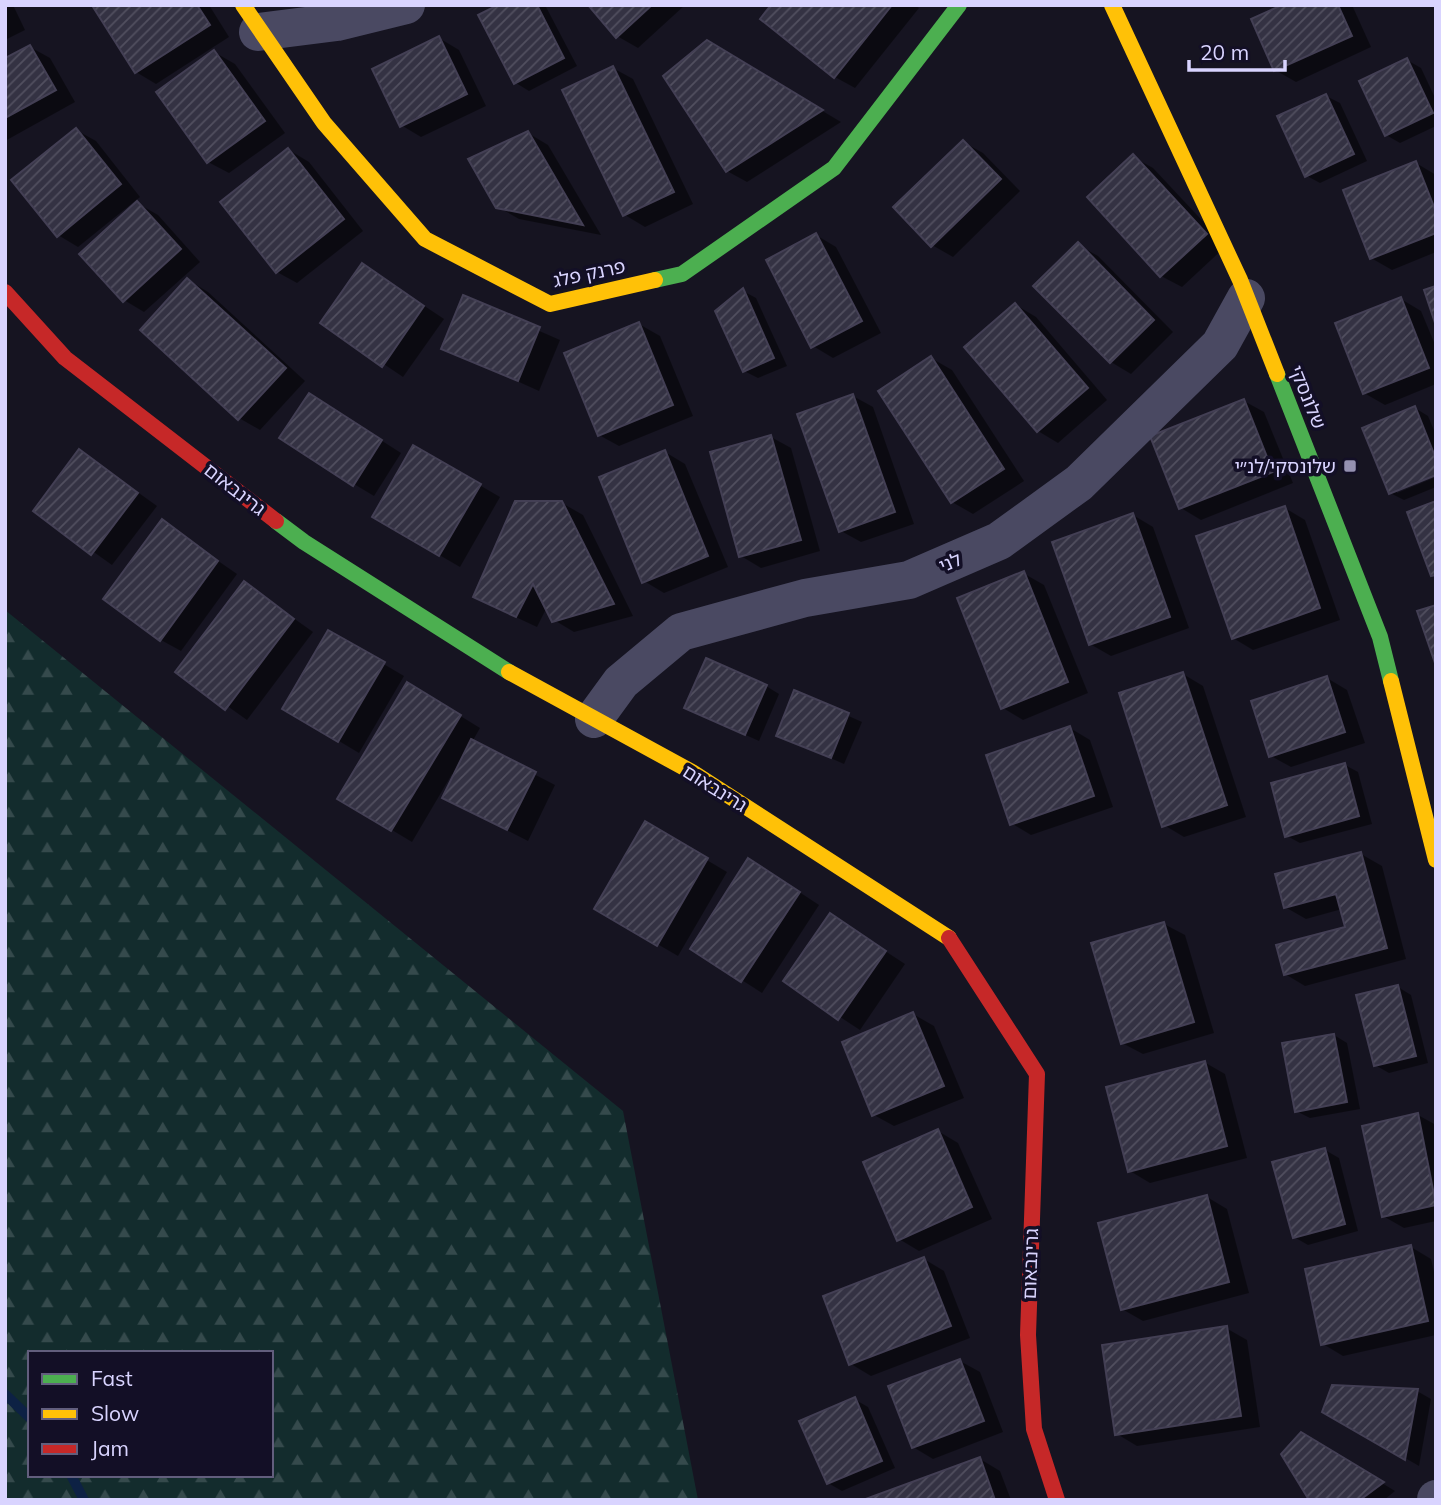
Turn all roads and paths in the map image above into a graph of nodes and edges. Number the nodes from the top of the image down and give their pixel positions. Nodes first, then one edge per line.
1 (406, 5) edge
2 (959, 5) edge
3 (1112, 5) edge
4 (250, 19) edge
5 (5, 292) edge
6 (1246, 298) junction
7 (594, 719) junction
8 (1436, 860) edge
9 (1057, 1500) edge

1 - 4 street
2 - 4 street, פרנק פלג
3 - 6 street, שלונסקי
5 - 7 street, גרינבאום
6 - 7 street, לני
6 - 8 street, שלונסקי
7 - 9 street, גרינבאום

